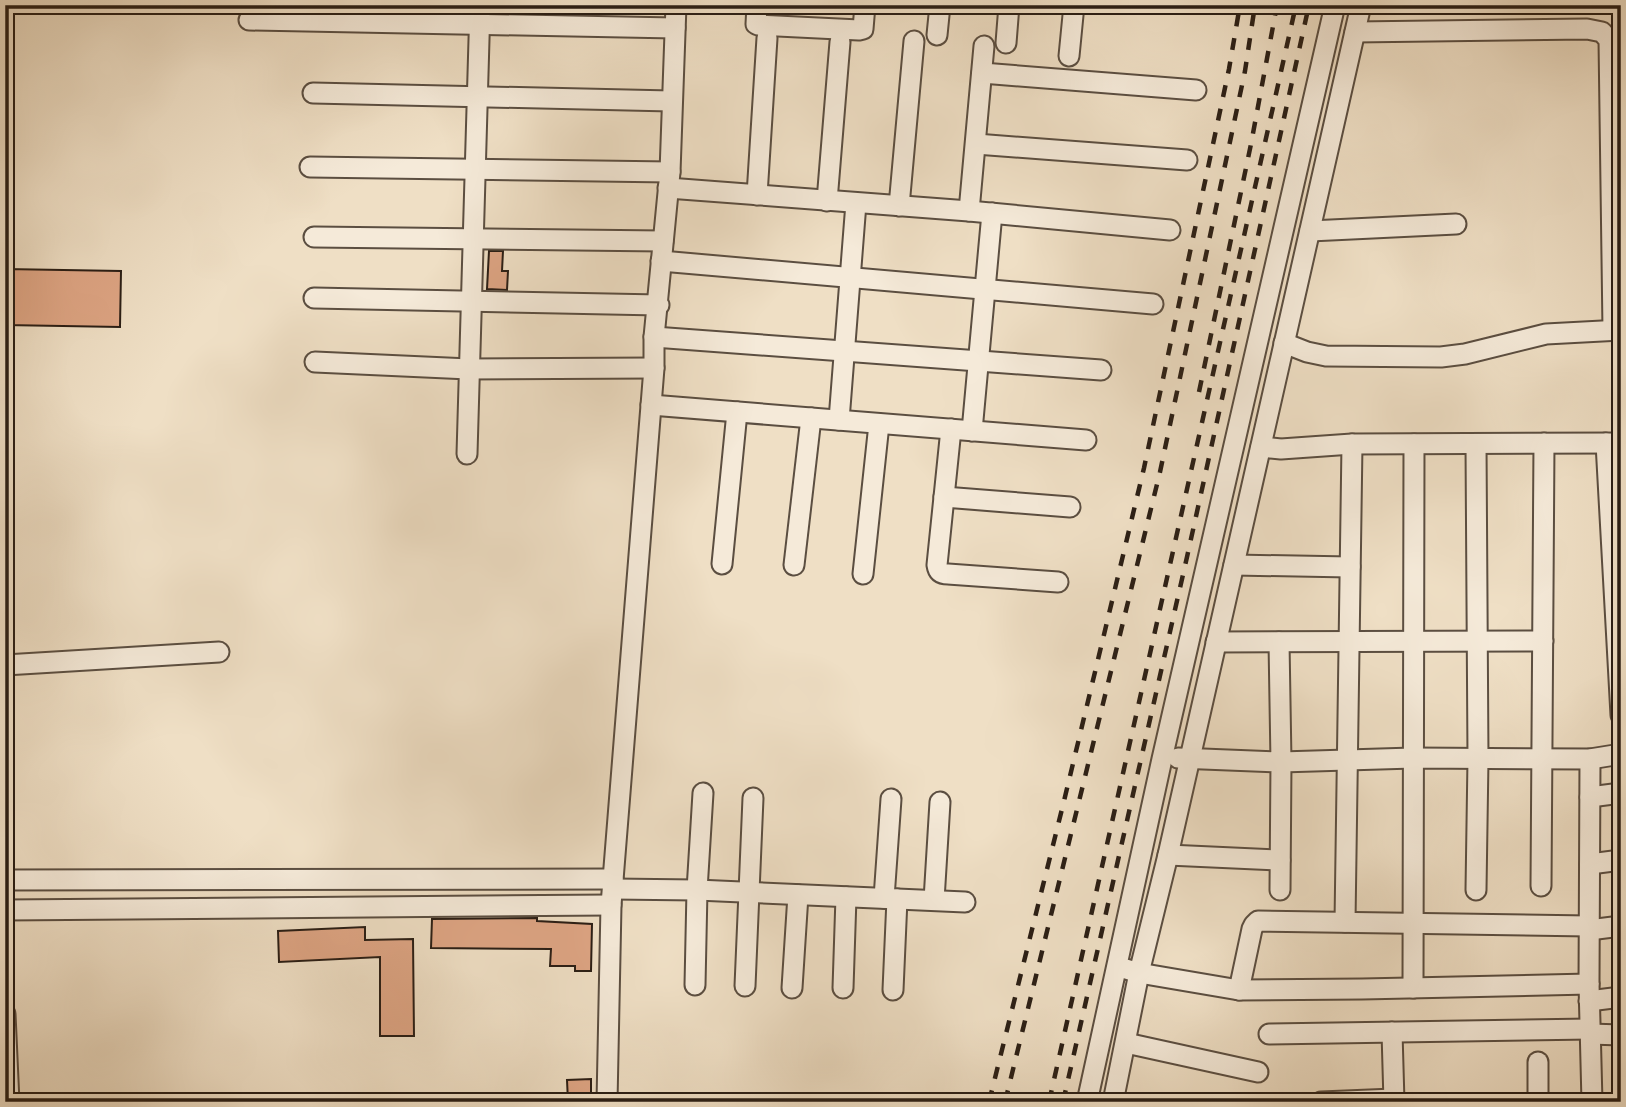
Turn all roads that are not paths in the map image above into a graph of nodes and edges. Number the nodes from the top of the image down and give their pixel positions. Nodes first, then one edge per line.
1 (676, 5) edge
2 (757, 5) edge
3 (866, 5) edge
4 (877, 5) edge
5 (940, 5) edge
6 (1009, 5) edge
7 (1074, 5) edge
8 (1335, 5) edge
9 (1361, 5) edge
10 (347, 14) edge
11 (480, 15) edge
12 (249, 20) dead end
13 (675, 28) junction
14 (874, 30) dead end
15 (1354, 32) junction
16 (937, 35) dead end
17 (767, 37) dead end
18 (914, 41) dead end
19 (840, 42) dead end
20 (1006, 43) dead end
21 (984, 46) dead end
22 (1069, 56) dead end
23 (982, 73) junction
24 (1196, 90) dead end
25 (313, 93) dead end
26 (477, 97) junction
27 (671, 101) junction
28 (976, 144) junction
29 (1187, 160) dead end
30 (310, 167) dead end
31 (475, 170) junction
32 (669, 180) junction
33 (1294, 183) junction
34 (1319, 190) junction
35 (757, 195) junction
36 (827, 201) junction
37 (856, 203) junction
38 (899, 206) junction
39 (969, 211) junction
40 (992, 214) junction
41 (1456, 224) dead end
42 (1170, 230) dead end
43 (1310, 232) junction
44 (314, 237) dead end
45 (473, 239) junction
46 (662, 251) junction
47 (850, 277) junction
48 (985, 289) junction
49 (314, 298) dead end
50 (471, 301) junction
51 (1153, 304) dead end
52 (659, 305) junction
53 (1617, 330) edge
54 (654, 337) junction
55 (1284, 343) junction
56 (843, 351) junction
57 (978, 361) junction
58 (315, 362) dead end
59 (654, 368) junction
60 (469, 369) junction
61 (1101, 370) dead end
62 (650, 405) junction
63 (737, 412) junction
64 (811, 418) junction
65 (839, 420) junction
66 (879, 424) junction
67 (951, 429) junction
68 (972, 431) junction
69 (1086, 440) dead end
70 (1544, 443) junction
71 (1613, 443) edge
72 (1352, 444) junction
73 (1414, 444) junction
74 (1476, 444) junction
75 (1261, 447) junction
76 (467, 454) dead end
77 (944, 497) junction
78 (1070, 508) dead end
79 (1616, 552) edge
80 (722, 564) dead end
81 (794, 565) dead end
82 (1234, 565) junction
83 (1350, 568) junction
84 (863, 574) dead end
85 (1058, 582) dead end
86 (1413, 641) junction
87 (1477, 641) junction
88 (1543, 641) junction
89 (1216, 642) junction
90 (1279, 642) junction
91 (1349, 642) junction
92 (219, 652) dead end
93 (5, 665) edge
94 (1621, 715) edge
95 (1621, 754) edge
96 (1190, 757) junction
97 (1413, 758) junction
98 (1162, 759) junction
99 (1478, 759) junction
100 (1542, 759) junction
101 (1590, 759) junction
102 (1347, 760) junction
103 (1281, 762) junction
104 (703, 793) dead end
105 (1621, 793) edge
106 (1590, 797) junction
107 (753, 798) dead end
108 (891, 799) dead end
109 (940, 802) dead end
110 (1168, 855) junction
111 (1280, 860) junction
112 (1621, 860) edge
113 (1590, 864) junction
114 (5, 880) edge
115 (1541, 886) dead end
116 (698, 890) junction
117 (1280, 890) dead end
118 (1476, 890) dead end
119 (612, 891) junction
120 (749, 893) junction
121 (798, 895) junction
122 (846, 897) junction
123 (891, 898) junction
124 (934, 900) junction
125 (965, 902) dead end
126 (5, 910) edge
127 (1345, 922) junction
128 (1414, 923) junction
129 (1621, 926) edge
130 (1589, 928) junction
131 (1117, 966) junction
132 (1139, 974) junction
133 (695, 985) dead end
134 (745, 986) dead end
135 (792, 988) dead end
136 (843, 988) dead end
137 (1413, 988) junction
138 (893, 990) dead end
139 (1240, 990) junction
140 (1589, 992) junction
141 (1621, 997) edge
142 (5, 1014) edge
143 (1590, 1031) junction
144 (1392, 1032) junction
145 (1269, 1034) dead end
146 (1621, 1035) edge
147 (1126, 1043) junction
148 (1538, 1062) dead end
149 (1258, 1072) dead end
150 (1394, 1100) edge
151 (9, 1102) edge
152 (607, 1102) edge
153 (1087, 1102) edge
154 (1113, 1102) edge
155 (1321, 1102) edge
156 (1538, 1102) edge
157 (1592, 1102) edge

1 - 13 street
2 - 3 street
4 - 14 street
5 - 16 street
6 - 20 street
7 - 22 street
8 - 33 street
9 - 15 street
10 - 11 street
10 - 12 street
11 - 13 street
11 - 26 street
13 - 27 street
15 - 34 street
15 - 53 street
17 - 35 street
18 - 38 street
19 - 36 street
21 - 23 street
23 - 24 street
23 - 28 street
25 - 26 street
26 - 27 street
26 - 31 street
27 - 32 street
28 - 29 street
28 - 39 street
30 - 31 street
31 - 32 street
31 - 45 street
32 - 35 street
32 - 46 street
33 - 34 street
33 - 98 street
34 - 43 street
35 - 36 street
36 - 37 street
37 - 38 street
37 - 47 street
38 - 39 street
39 - 40 street
40 - 42 street
40 - 48 street
41 - 43 street
43 - 55 street
44 - 45 street
45 - 46 street
45 - 50 street
46 - 47 street
46 - 52 street
47 - 48 street
47 - 56 street
48 - 51 street
48 - 57 street
49 - 50 street
50 - 52 street
50 - 60 street
52 - 54 street
53 - 55 street
54 - 56 street
54 - 59 street
55 - 75 street
56 - 57 street
56 - 65 street
57 - 61 street
57 - 68 street
58 - 60 street
59 - 60 street
59 - 62 street
60 - 76 street
62 - 63 street
62 - 119 street
63 - 64 street
63 - 80 street
64 - 65 street
64 - 81 street
65 - 66 street
66 - 67 street
66 - 84 street
67 - 68 street
67 - 77 street
68 - 69 street
70 - 71 street
70 - 74 street
70 - 88 street
71 - 79 street
72 - 73 street
72 - 75 street
72 - 83 street
73 - 74 street
73 - 86 street
74 - 87 street
75 - 82 street
77 - 78 street
77 - 85 street
79 - 94 street
82 - 83 street
82 - 89 street
83 - 91 street
86 - 87 street
86 - 91 street
86 - 97 street
87 - 88 street
87 - 99 street
88 - 100 street
89 - 90 street
89 - 96 street
90 - 91 street
90 - 103 street
91 - 102 street
92 - 93 street
95 - 101 street
96 - 98 street
96 - 103 street
96 - 110 street
97 - 99 street
97 - 102 street
97 - 128 street
98 - 131 street
99 - 100 street
99 - 118 street
100 - 101 street
100 - 115 street
101 - 106 street
102 - 103 street
102 - 127 street
103 - 111 street
104 - 116 street
105 - 106 street
106 - 113 street
107 - 120 street
108 - 123 street
109 - 124 street
110 - 111 street
110 - 132 street
111 - 117 street
112 - 113 street
113 - 130 street
114 - 119 street
116 - 119 street
116 - 120 street
116 - 133 street
119 - 126 street
119 - 152 street
120 - 121 street
120 - 134 street
121 - 122 street
121 - 135 street
122 - 123 street
122 - 136 street
123 - 124 street
123 - 138 street
124 - 125 street
127 - 128 street
127 - 139 street
128 - 130 street
128 - 137 street
129 - 130 street
130 - 140 street
131 - 132 street
131 - 153 street
132 - 139 street
132 - 147 street
137 - 139 street
137 - 140 street
140 - 141 street
140 - 143 street
142 - 151 street
143 - 144 street
143 - 146 street
143 - 157 street
144 - 145 street
144 - 150 street
147 - 149 street
147 - 154 street
148 - 156 street
150 - 155 street

